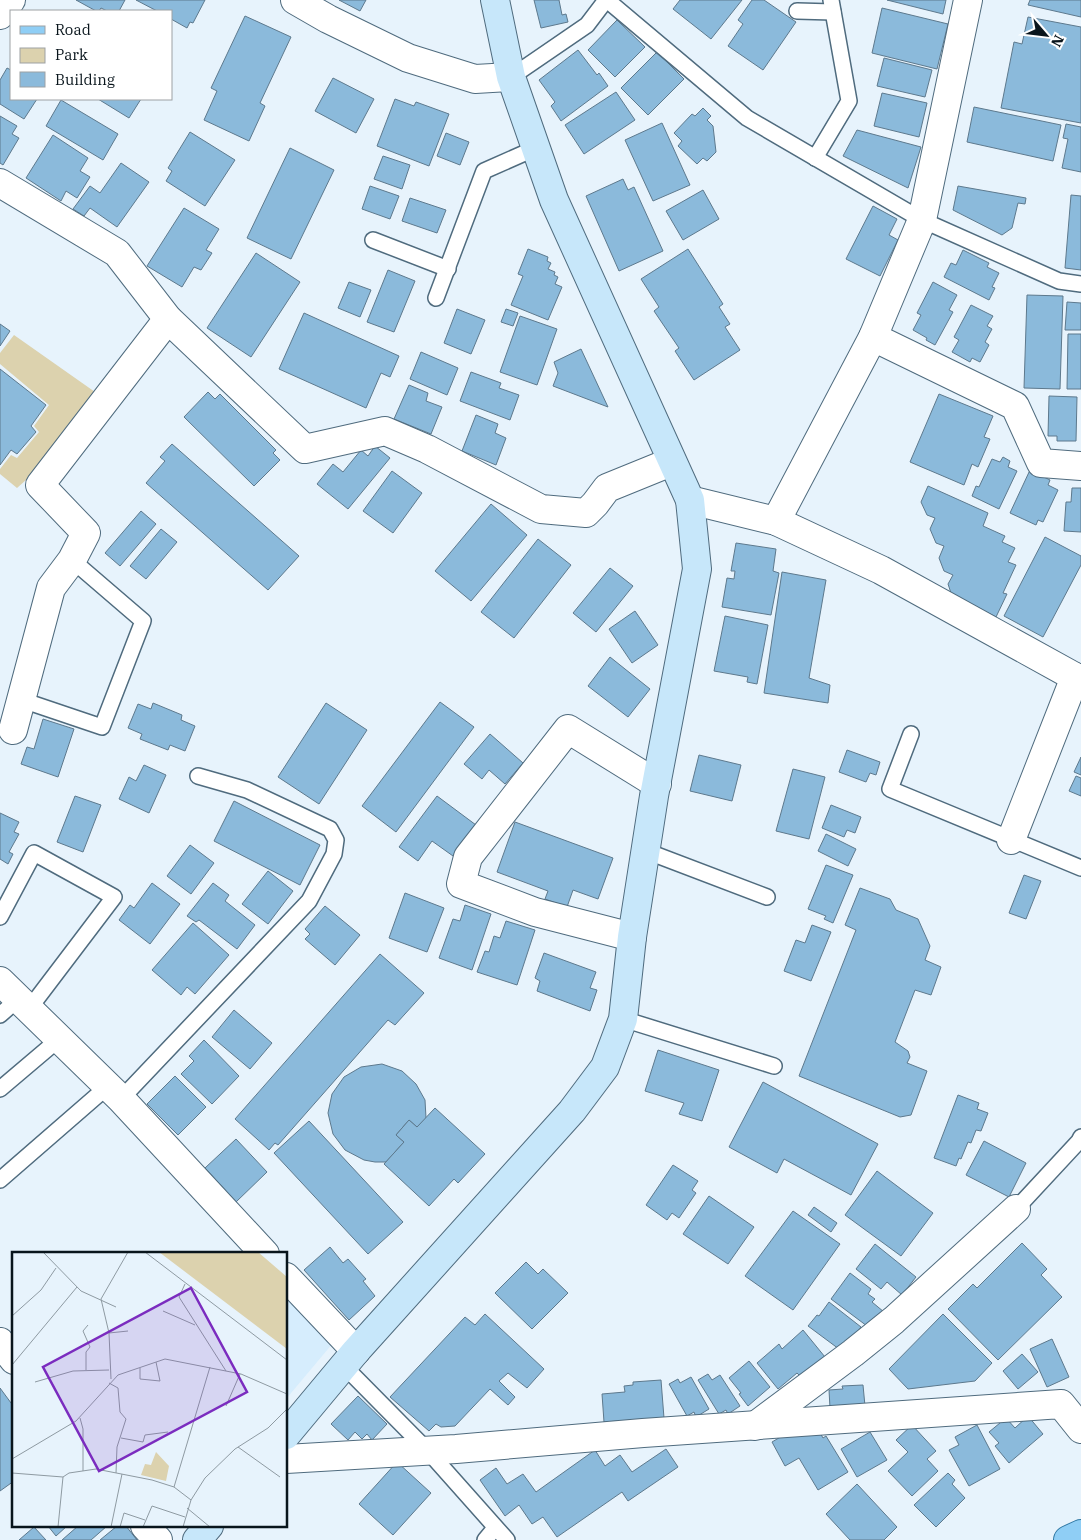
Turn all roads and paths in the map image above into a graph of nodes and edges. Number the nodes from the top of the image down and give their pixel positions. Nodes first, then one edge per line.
1 (11, 0) edge
2 (295, 0) edge
3 (495, 0) edge
4 (607, 0) edge
5 (968, 0) edge
6 (832, 6) edge
7 (797, 11) dead end
8 (0, 15) edge
9 (512, 77) junction
10 (536, 148) junction
11 (815, 158) junction
12 (0, 183) edge
13 (922, 220) junction
14 (373, 240) dead end
15 (448, 269) junction
16 (1081, 284) edge
17 (436, 298) dead end
18 (168, 319) junction
19 (873, 336) junction
20 (672, 462) junction
21 (1081, 466) edge
22 (690, 500) junction
23 (776, 521) junction
24 (72, 560) junction
25 (1078, 678) edge
26 (22, 700) junction
27 (7, 728) edge
28 (911, 734) dead end
29 (198, 776) dead end
30 (657, 784) junction
31 (1011, 840) junction
32 (646, 850) junction
33 (1081, 868) edge
34 (767, 897) dead end
35 (0, 917) edge
36 (632, 937) junction
37 (12, 1001) edge
38 (623, 1019) junction
39 (58, 1039) junction
40 (774, 1066) dead end
41 (0, 1089) edge
42 (114, 1093) junction
43 (1081, 1137) edge
44 (0, 1180) edge
45 (1016, 1209) joint
46 (263, 1252) edge
47 (288, 1280) edge
48 (0, 1342) edge
49 (12, 1357) edge
50 (350, 1359) junction
51 (755, 1426) junction
52 (1081, 1429) edge
53 (288, 1433) edge
54 (427, 1450) junction
55 (288, 1459) edge
56 (148, 1528) edge
57 (207, 1528) edge
58 (495, 1528) junction
59 (1081, 1534) edge
60 (158, 1540) edge
61 (198, 1540) edge
62 (485, 1540) edge
63 (506, 1540) edge
64 (1068, 1540) edge

1 - 8 street
2 - 9 street
3 - 9 street
4 - 9 lane
4 - 11 lane
5 - 13 street
6 - 7 lane
6 - 11 lane
9 - 10 street
10 - 15 lane
10 - 20 street
11 - 13 lane
12 - 18 street
13 - 16 lane
13 - 19 street
14 - 15 lane
15 - 17 lane
18 - 20 street
18 - 24 street
19 - 21 street
19 - 23 street
20 - 22 street
22 - 23 street
22 - 30 street
23 - 25 street
24 - 26 street
24 - 26 lane
25 - 31 street
26 - 27 street
28 - 31 lane
29 - 42 lane
30 - 32 street
30 - 36 street
31 - 33 lane
32 - 34 lane
32 - 36 street
35 - 37 lane
36 - 38 street
37 - 39 street
38 - 40 lane
38 - 50 street
39 - 41 lane
39 - 42 street
42 - 44 lane
42 - 46 street
43 - 45 lane
45 - 51 street
47 - 50 street
48 - 49 street
50 - 53 street
50 - 54 lane
51 - 52 street
51 - 54 street
54 - 55 street
54 - 58 lane
56 - 60 street
57 - 61 street
58 - 62 lane
58 - 63 lane
59 - 64 main road

